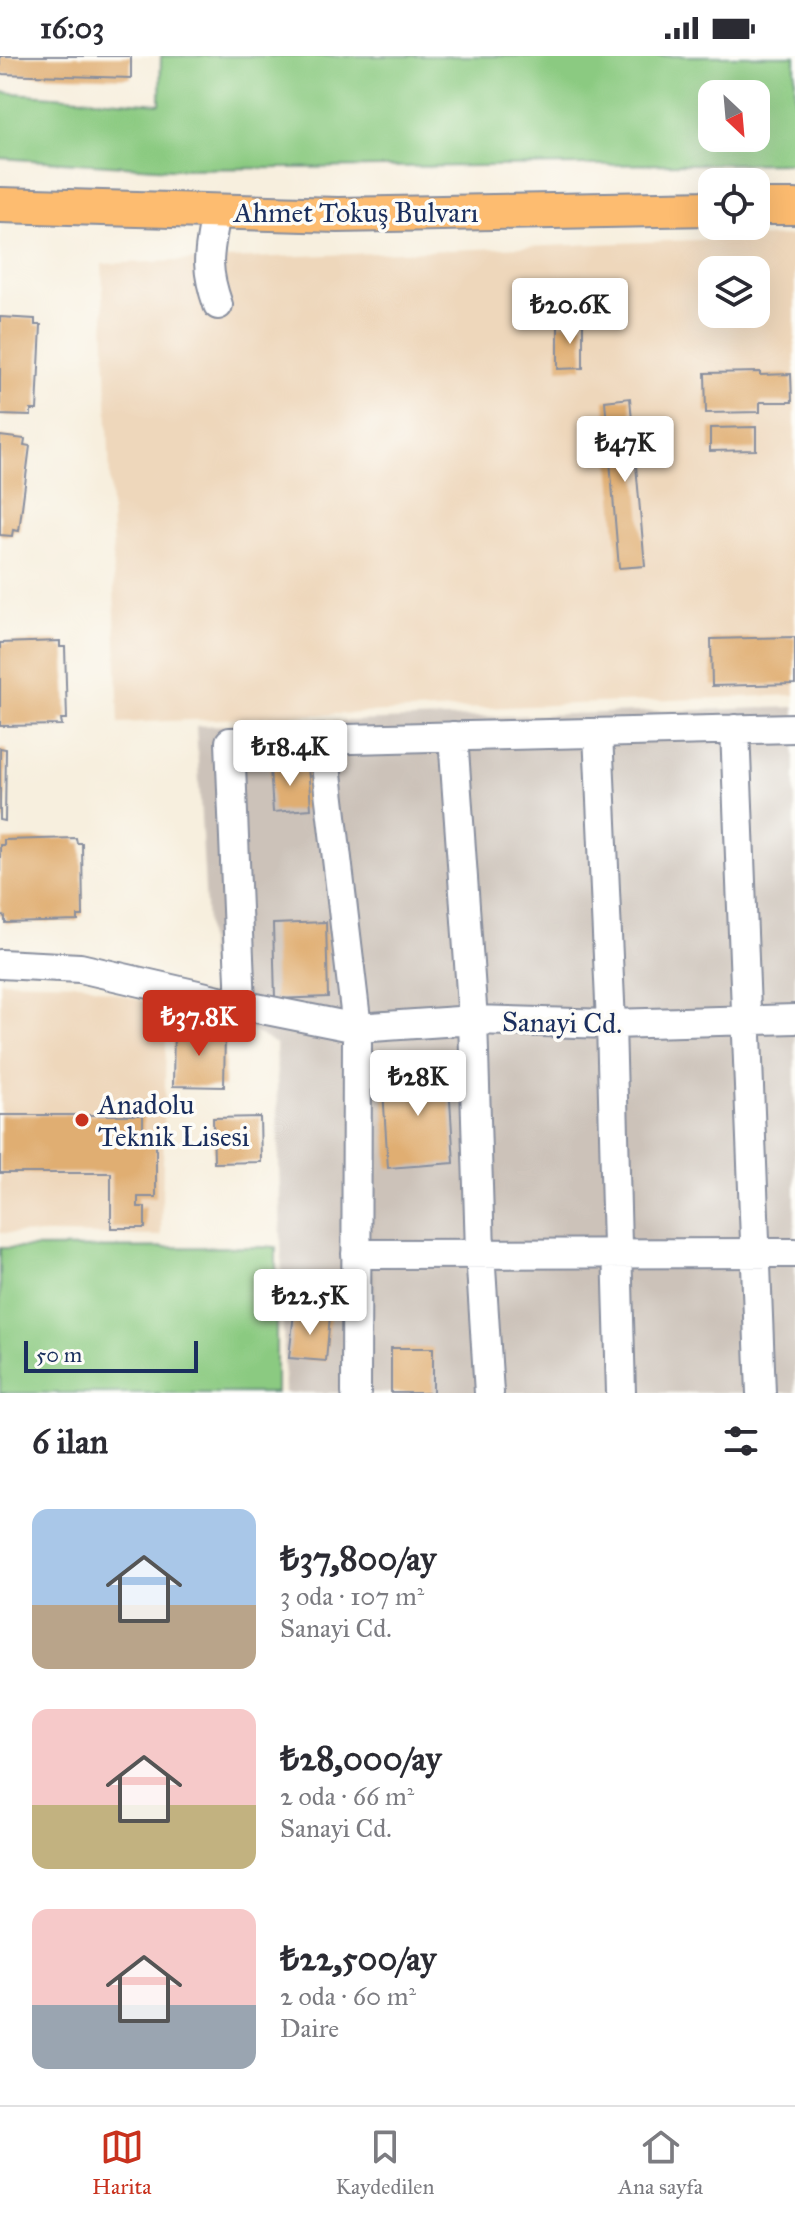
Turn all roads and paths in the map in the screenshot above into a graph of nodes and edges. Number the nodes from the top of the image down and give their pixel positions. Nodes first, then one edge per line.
1 (0, 205) edge
2 (770, 207) edge
3 (795, 207) edge
4 (698, 208) edge
5 (216, 213) junction
6 (218, 305) dead end
7 (795, 728) edge
8 (735, 729) junction
9 (598, 733) junction
10 (453, 736) junction
11 (323, 740) junction
12 (0, 964) edge
13 (241, 1005) junction
14 (748, 1019) junction
15 (795, 1019) edge
16 (473, 1020) junction
17 (611, 1024) junction
18 (357, 1028) junction
19 (480, 1252) junction
20 (616, 1252) junction
21 (795, 1253) edge
22 (356, 1254) junction
23 (756, 1254) junction
24 (356, 1393) edge
25 (489, 1393) edge
26 (621, 1393) edge
27 (761, 1393) edge

1 - 5 main road, Ahmet Tokuş Bulvarı
2 - 3 main road
4 - 5 main road, Ahmet Tokuş Bulvarı
5 - 6 street
7 - 8 street
8 - 9 street
8 - 14 street
9 - 10 street
9 - 17 street
10 - 11 street
10 - 16 street
11 - 13 street
11 - 18 street
12 - 13 street, Sanayi Cd.
13 - 18 street, Sanayi Cd.
14 - 15 street, Sanayi Cd.
14 - 17 street, Sanayi Cd.
14 - 23 street
16 - 17 street, Sanayi Cd.
16 - 18 street, Sanayi Cd.
16 - 19 street
17 - 20 street
18 - 22 street
19 - 20 street
19 - 22 street
19 - 25 street
20 - 23 street
20 - 26 street
21 - 23 street
22 - 24 street
23 - 27 street

